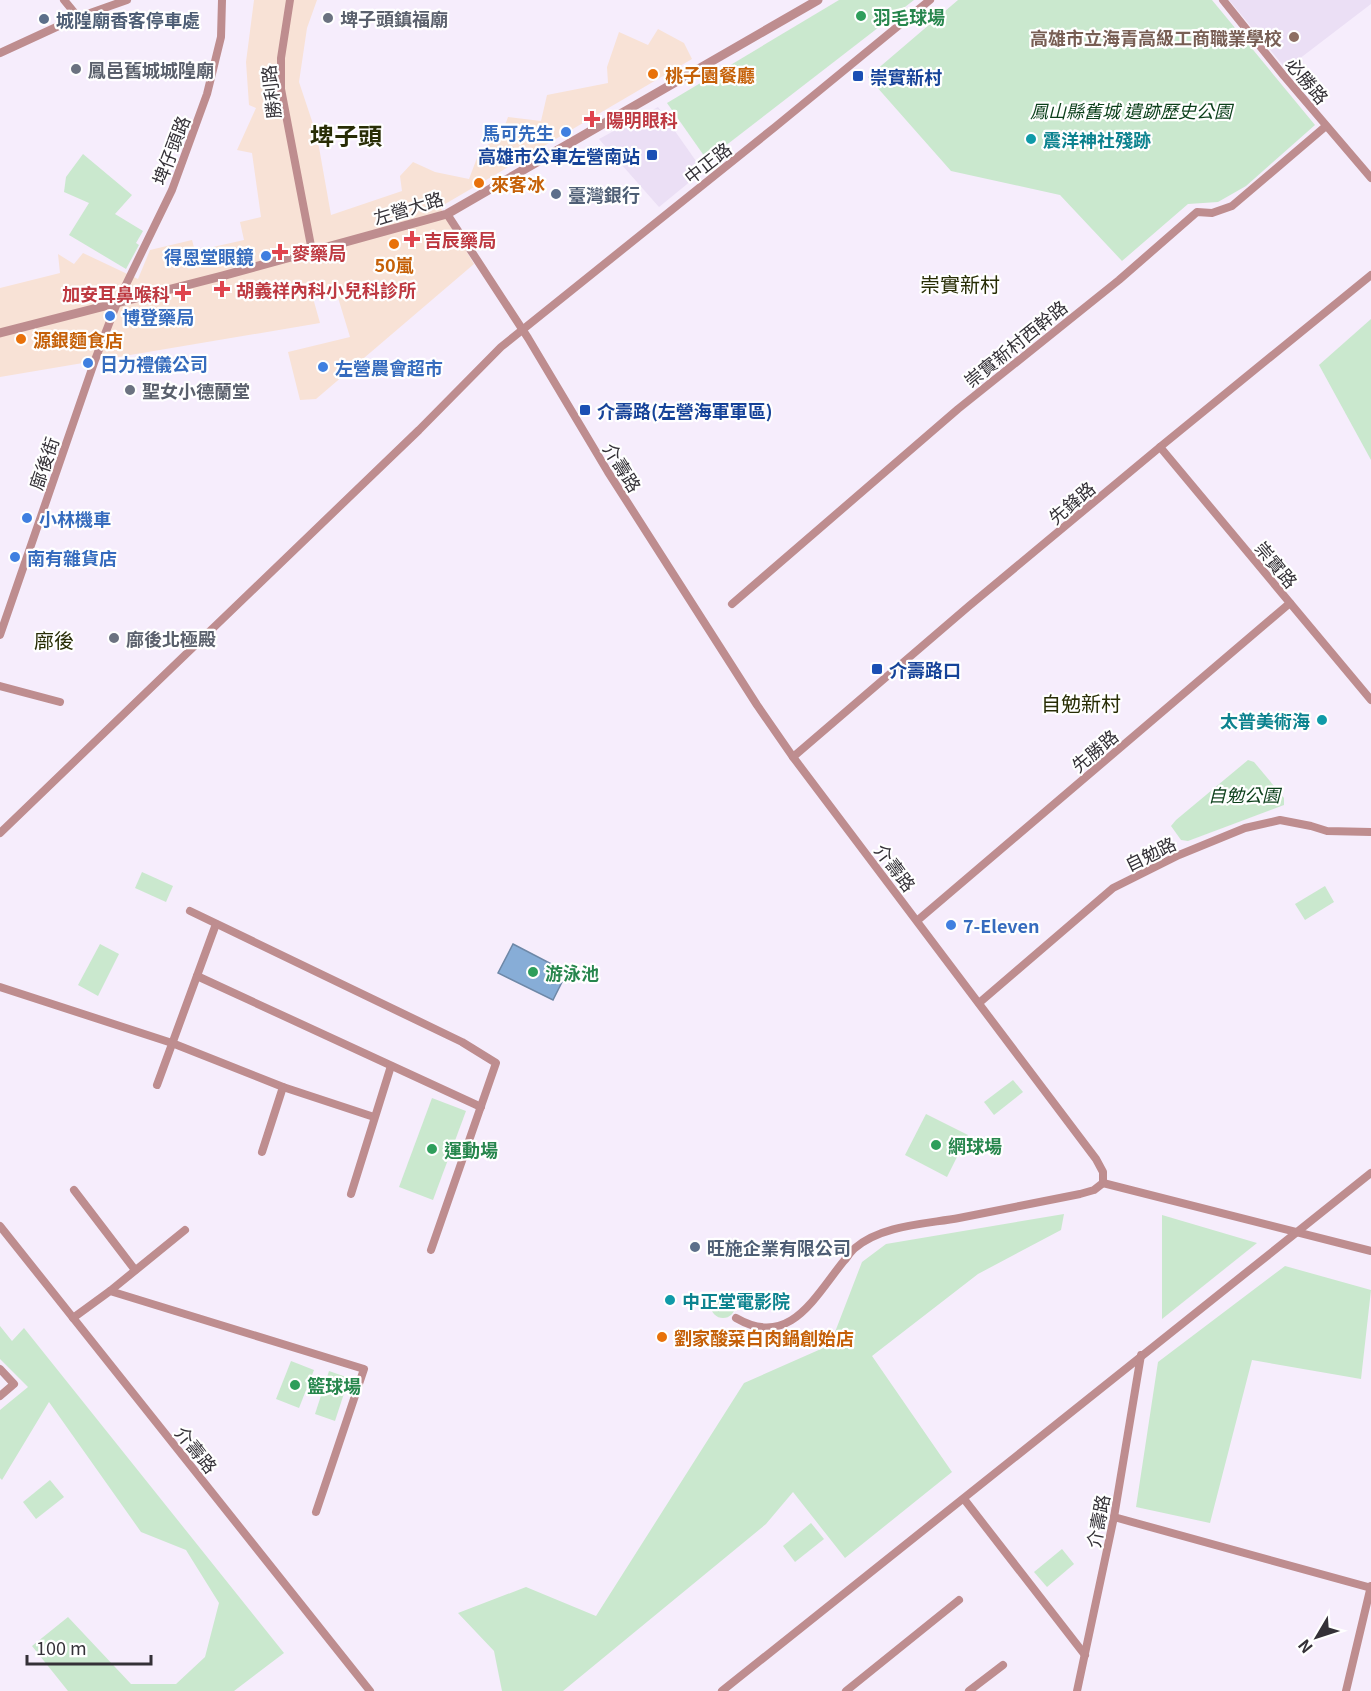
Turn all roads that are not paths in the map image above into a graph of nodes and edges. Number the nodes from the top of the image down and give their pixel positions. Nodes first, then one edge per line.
1 (64, 0) edge
2 (128, 0) edge
3 (222, 0) edge
4 (290, 0) edge
5 (818, 0) edge
6 (930, 0) edge
7 (1223, 0) edge
8 (78, 17) junction
9 (0, 53) edge
10 (1326, 126) junction
11 (1371, 178) edge
12 (447, 214) junction
13 (312, 251) junction
14 (1371, 275) edge
15 (117, 303) junction
16 (522, 328) junction
17 (0, 333) edge
18 (1160, 447) junction
19 (1290, 603) junction
20 (732, 604) dead end
21 (0, 635) edge
22 (0, 686) edge
23 (1371, 700) edge
24 (60, 702) dead end
25 (793, 757) junction
26 (1371, 832) edge
27 (0, 833) edge
28 (190, 911) dead end
29 (918, 920) junction
30 (216, 924) junction
31 (197, 976) junction
32 (0, 987) edge
33 (979, 1003) junction
34 (172, 1043) junction
35 (391, 1066) junction
36 (157, 1085) dead end
37 (283, 1087) junction
38 (480, 1107) junction
39 (374, 1117) junction
40 (262, 1152) dead end
41 (1371, 1173) edge
42 (1103, 1183) junction
43 (74, 1190) dead end
44 (351, 1194) dead end
45 (0, 1226) edge
46 (184, 1230) dead end
47 (1297, 1231) junction
48 (431, 1250) dead end
49 (1371, 1251) edge
50 (135, 1270) junction
51 (110, 1291) junction
52 (73, 1318) junction
53 (736, 1318) dead end
54 (1141, 1355) junction
55 (0, 1369) edge
56 (0, 1396) edge
57 (964, 1499) junction
58 (316, 1512) dead end
59 (1114, 1517) junction
60 (1371, 1587) edge
61 (959, 1600) dead end
62 (1085, 1655) junction
63 (1003, 1665) dead end
64 (370, 1691) edge
65 (722, 1691) edge
66 (846, 1691) edge
67 (969, 1691) edge
68 (1077, 1691) edge
69 (1346, 1691) edge

1 - 8 street
2 - 8 street
3 - 15 street, 埤仔頭路
4 - 13 street, 勝利路
5 - 12 street, 左營大路
6 - 16 street, 中正路
7 - 10 street, 必勝路
8 - 9 street
10 - 11 street, 必勝路
10 - 20 street, 崇實新村西幹路
12 - 13 street, 左營大路
12 - 16 street, 介壽路
13 - 15 street, 左營大路
14 - 18 street, 先鋒路
15 - 17 street, 左營大路
15 - 21 street, 廍後街
16 - 25 street, 介壽路
16 - 27 street, 中正路
18 - 19 street, 崇實路
18 - 25 street, 先鋒路
19 - 23 street, 崇實路
19 - 29 street, 先勝路
22 - 24 street
25 - 29 street, 介壽路
26 - 33 street, 自勉路
28 - 30 street
29 - 33 street, 介壽路
30 - 31 street
30 - 38 street
31 - 34 street
31 - 35 street
32 - 34 street
33 - 42 street, 介壽路
34 - 36 street
34 - 37 street
35 - 38 street
35 - 39 street
37 - 39 street
37 - 40 street
38 - 48 street
39 - 44 street
41 - 47 street
42 - 47 street
42 - 53 street
43 - 50 street
45 - 52 street, 介壽路
46 - 50 street
47 - 49 street
47 - 54 street
50 - 51 street
51 - 52 street
51 - 58 street
52 - 64 street, 介壽路
54 - 57 street
54 - 59 street, 介壽路
55 - 56 street
57 - 62 street
57 - 65 street
59 - 60 street
59 - 62 street, 介壽路
60 - 69 street
61 - 66 street
62 - 68 street, 介壽路
63 - 67 street

